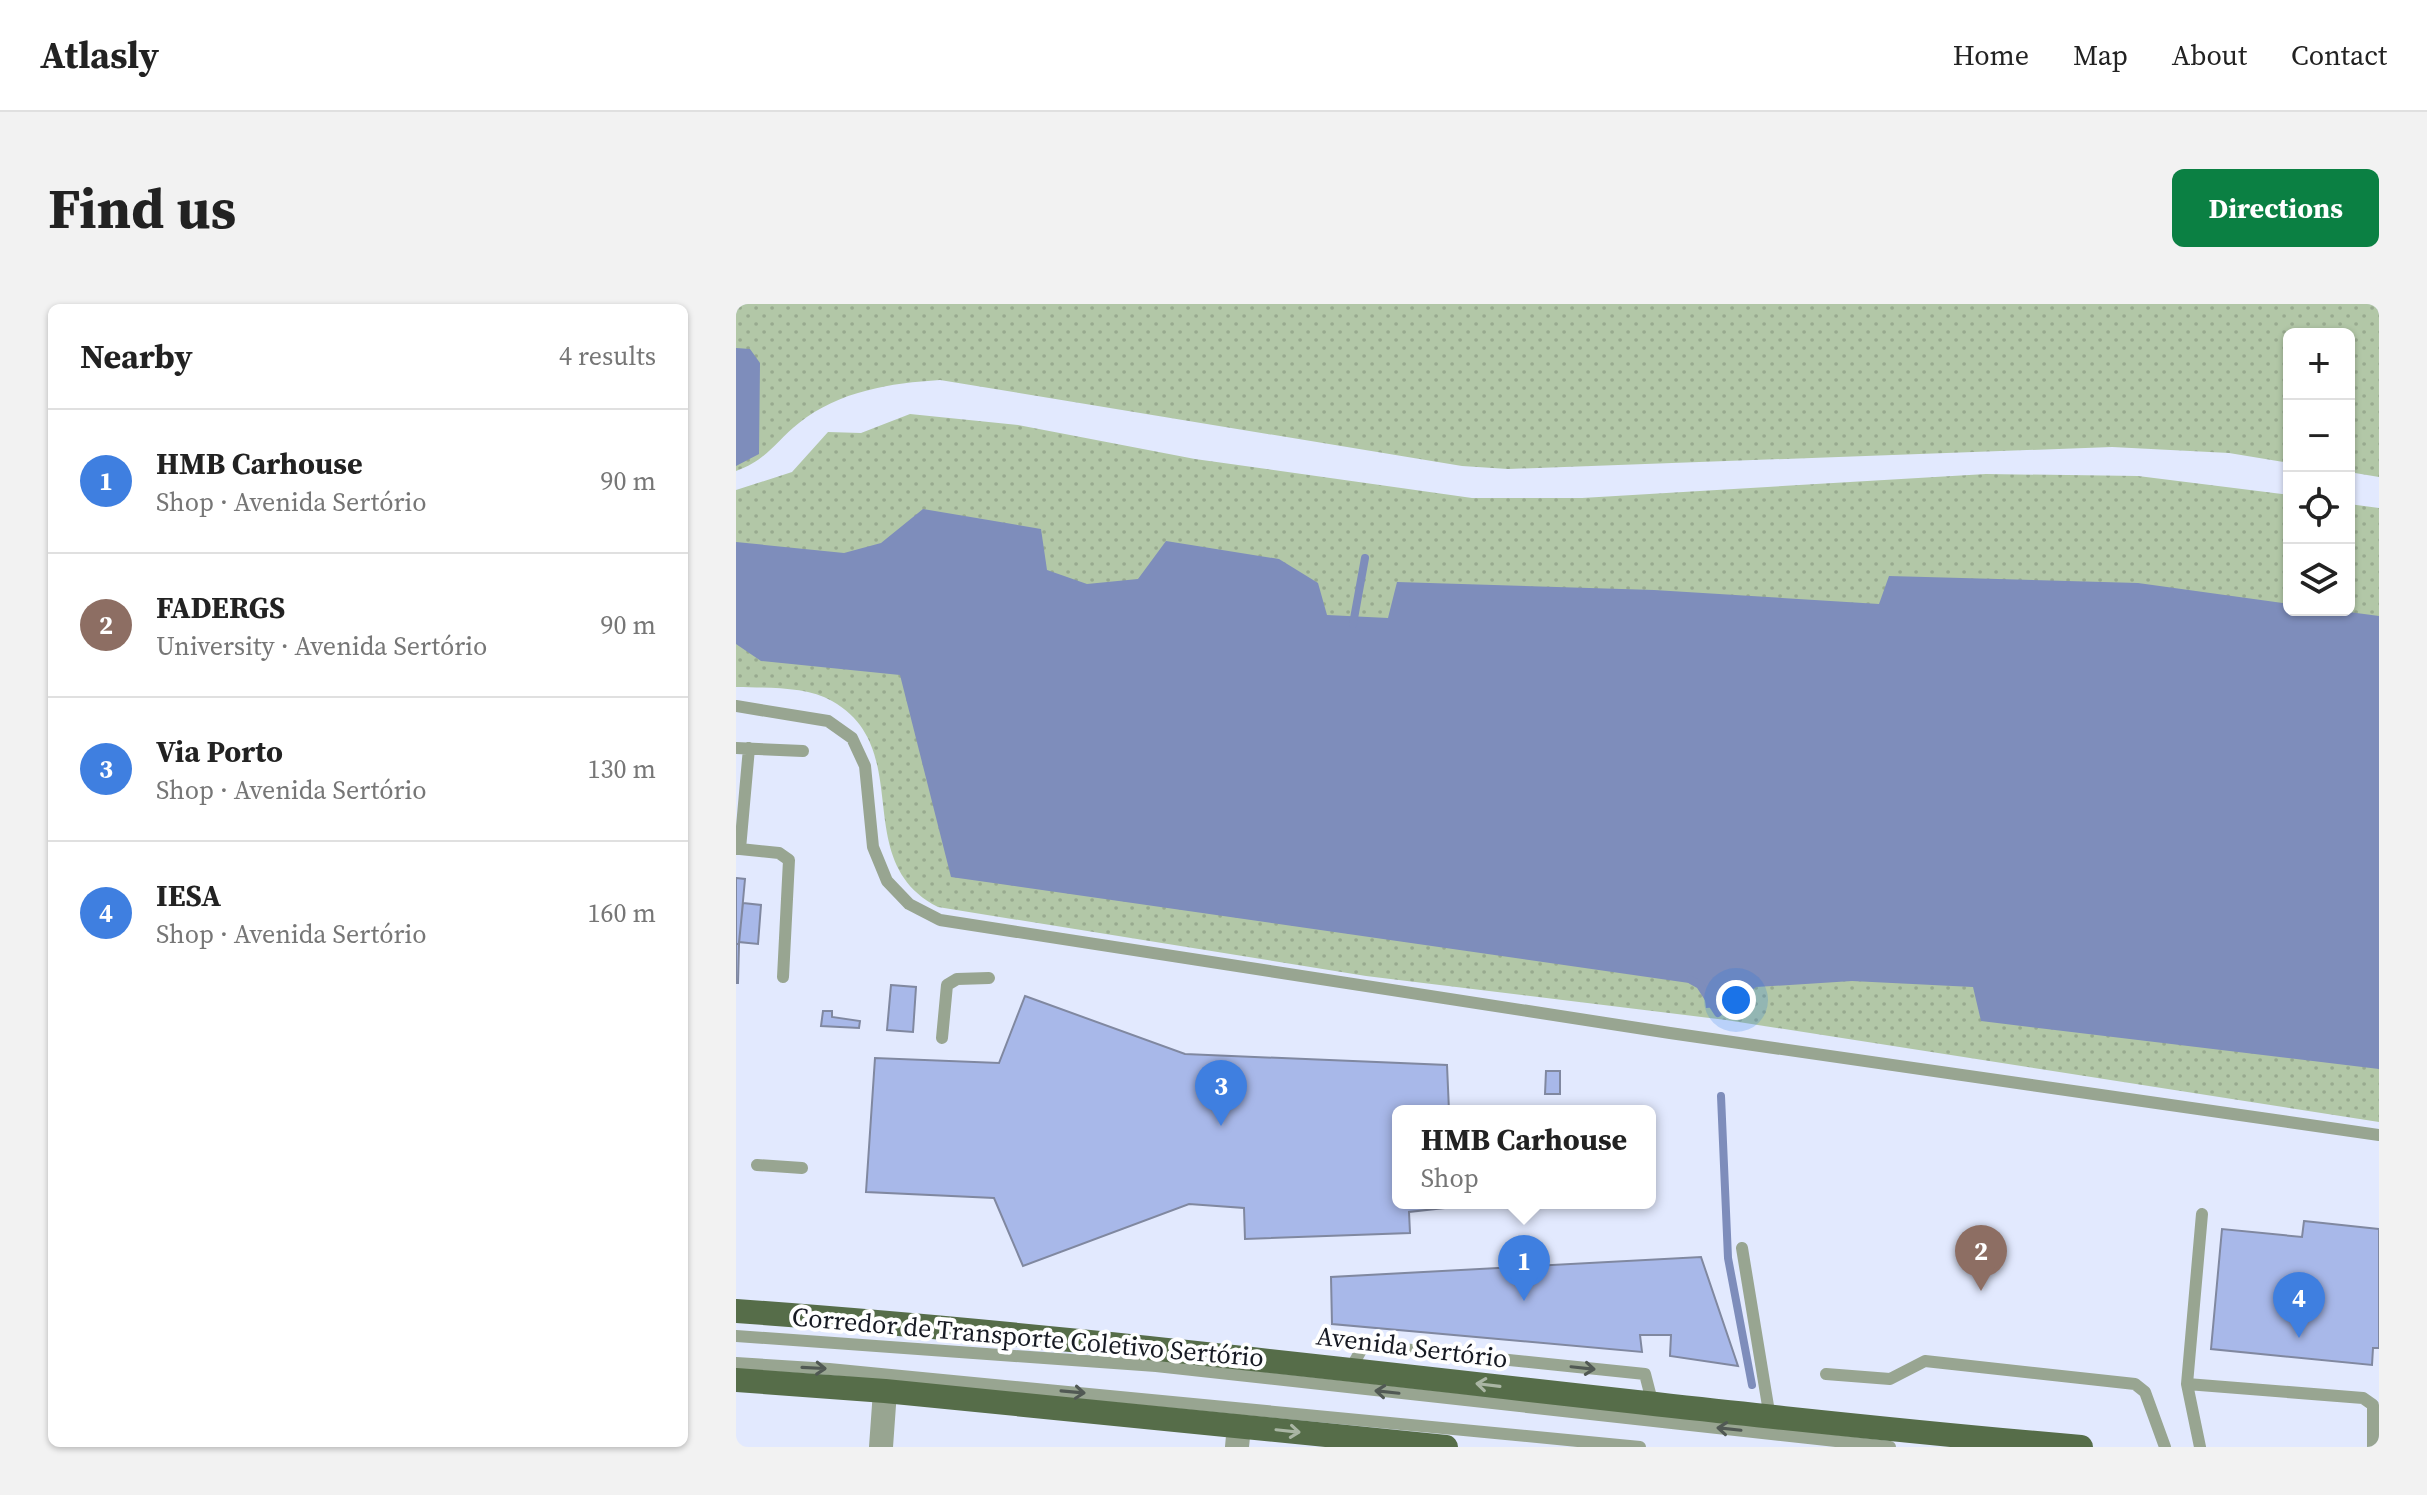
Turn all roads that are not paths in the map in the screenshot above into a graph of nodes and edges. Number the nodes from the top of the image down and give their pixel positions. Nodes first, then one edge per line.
1 (736, 706) edge
2 (742, 748) edge
3 (803, 751) dead end
4 (738, 849) edge
5 (783, 977) dead end
6 (989, 978) dead end
7 (942, 1038) dead end
8 (2379, 1135) edge
9 (757, 1165) dead end
10 (802, 1168) dead end
11 (2202, 1214) dead end
12 (1742, 1248) dead end
13 (736, 1311) edge
14 (736, 1336) edge
15 (736, 1363) edge
16 (1826, 1374) dead end
17 (736, 1380) edge
18 (2187, 1384) junction
19 (885, 1391) junction
20 (1770, 1418) junction
21 (1238, 1437) edge
22 (881, 1447) edge
23 (1446, 1447) edge
24 (1640, 1447) edge
25 (1890, 1447) edge
26 (2081, 1447) edge
27 (2165, 1447) edge
28 (2200, 1447) edge
29 (2373, 1447) edge

1 - 8 lane
2 - 3 lane
2 - 4 lane
4 - 5 lane
6 - 7 lane
9 - 10 lane
11 - 18 lane
12 - 20 lane
13 - 20 main road, Avenida Sertório
25 -> 14 lane, Corredor de Transporte Coletivo Sertório
15 -> 24 lane, Corredor de Transporte Coletivo Sertório
16 - 27 lane
17 - 19 main road
18 - 28 lane
18 - 29 lane
19 - 21 main road
19 - 22 street
20 - 26 main road, Avenida Sertório
21 -> 23 main road

